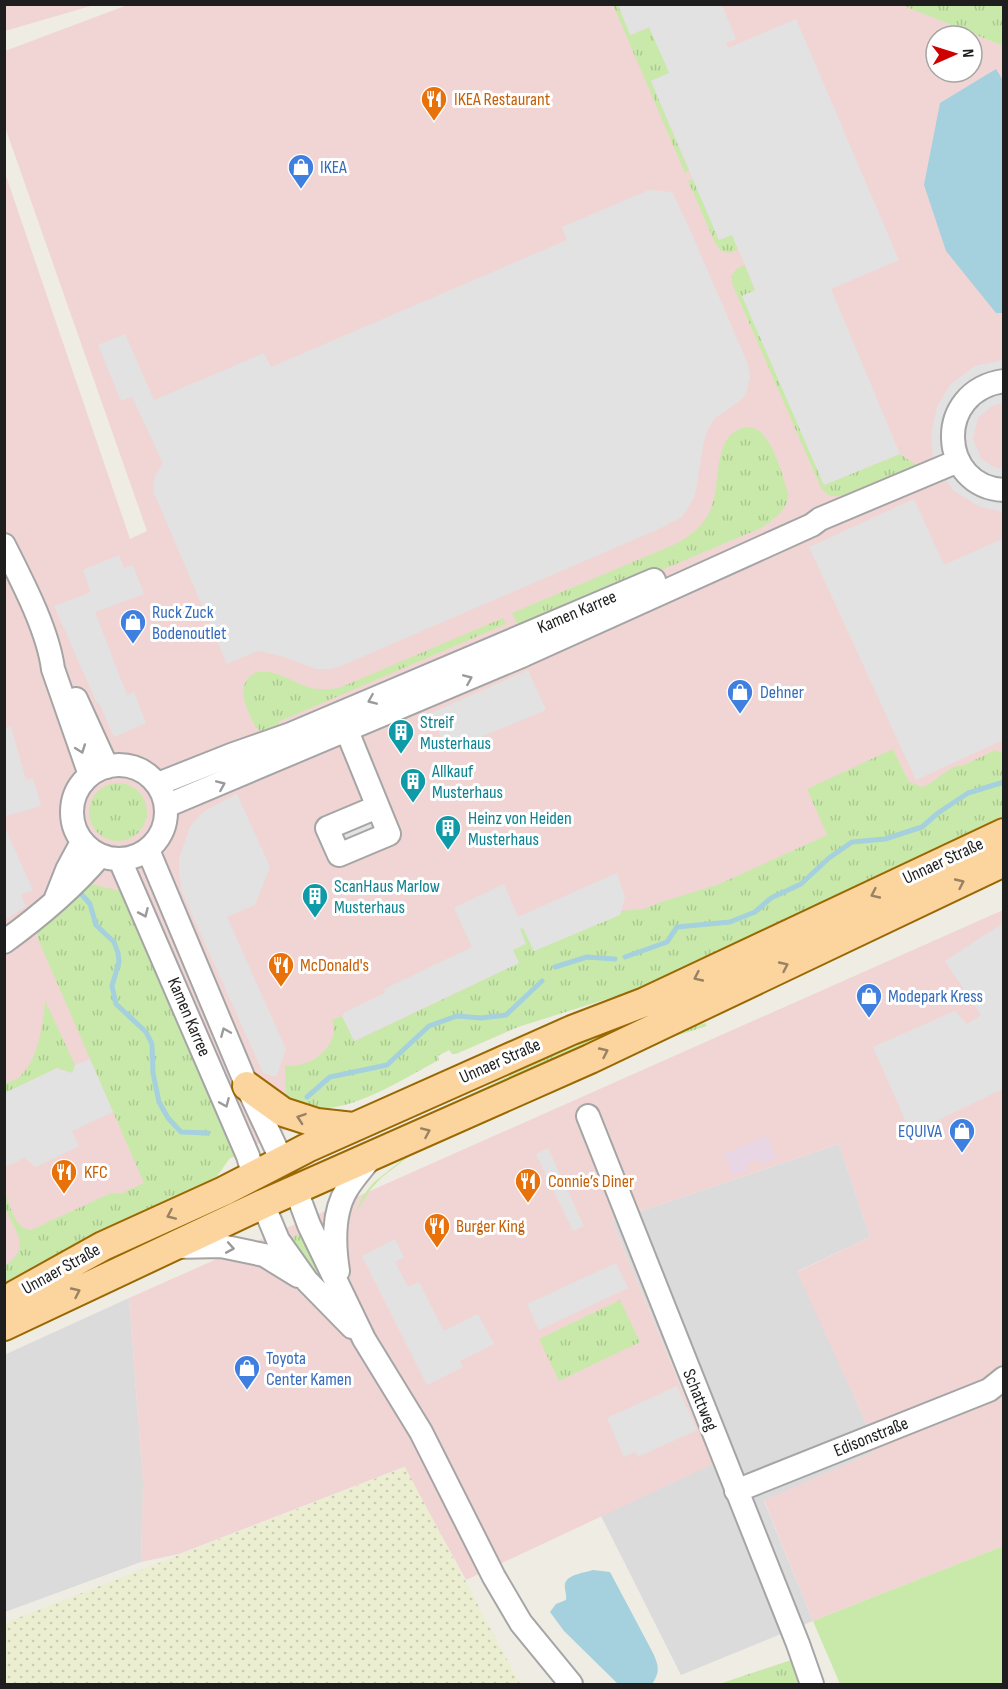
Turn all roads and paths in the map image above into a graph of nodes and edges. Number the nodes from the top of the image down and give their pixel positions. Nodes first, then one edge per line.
1 (1004, 381) edge
2 (958, 460) junction
3 (1004, 490) edge
4 (4, 545) edge
5 (342, 723) junction
6 (99, 771) junction
7 (158, 784) junction
8 (166, 806) junction
9 (377, 807) dead end
10 (1004, 833) edge
11 (82, 842) junction
12 (148, 850) junction
13 (110, 858) junction
14 (1004, 862) edge
15 (64, 888) junction
16 (4, 942) edge
17 (248, 1086) junction
18 (588, 1116) dead end
19 (358, 1127) junction
20 (373, 1156) junction
21 (282, 1161) junction
22 (254, 1176) junction
23 (296, 1190) junction
24 (263, 1204) junction
25 (172, 1247) junction
26 (307, 1281) junction
27 (340, 1287) junction
28 (4, 1304) edge
29 (4, 1326) edge
30 (364, 1339) junction
31 (1004, 1378) edge
32 (736, 1491) junction
33 (571, 1684) edge
34 (812, 1684) edge

1 - 2 street
2 - 3 street
2 - 5 street, Kamen Karree
4 - 6 street
5 - 7 street, Kamen Karree
8 -> 5 street, Kamen Karree
5 - 9 street
6 - 7 street
6 - 11 street
7 - 8 street
8 - 12 street
10 -> 19 main road, Unnaer Straße
11 - 13 street, Kamen Karree
11 - 15 street
12 - 13 street
17 -> 12 street, Kamen Karree
13 - 15 street
13 -> 22 street, Kamen Karree
20 -> 14 main road, Unnaer Straße
15 - 16 street
19 -> 17 main road
17 - 21 street, Kamen Karree
18 - 32 street, Schattweg
19 - 21 main road, Unnaer Straße
20 - 23 main road, Unnaer Straße
20 - 27 street
21 - 22 main road, Unnaer Straße
21 - 23 main road, Kamen Karree
22 - 24 main road
22 -> 28 main road, Unnaer Straße
23 - 24 main road, Unnaer Straße
23 - 27 street
24 - 25 main road, Unnaer Straße
24 - 26 street
25 -> 26 street
29 -> 25 main road, Unnaer Straße
26 - 30 street
27 - 30 street
30 - 33 street
31 - 32 street, Edisonstraße
32 - 34 street, Schattweg

